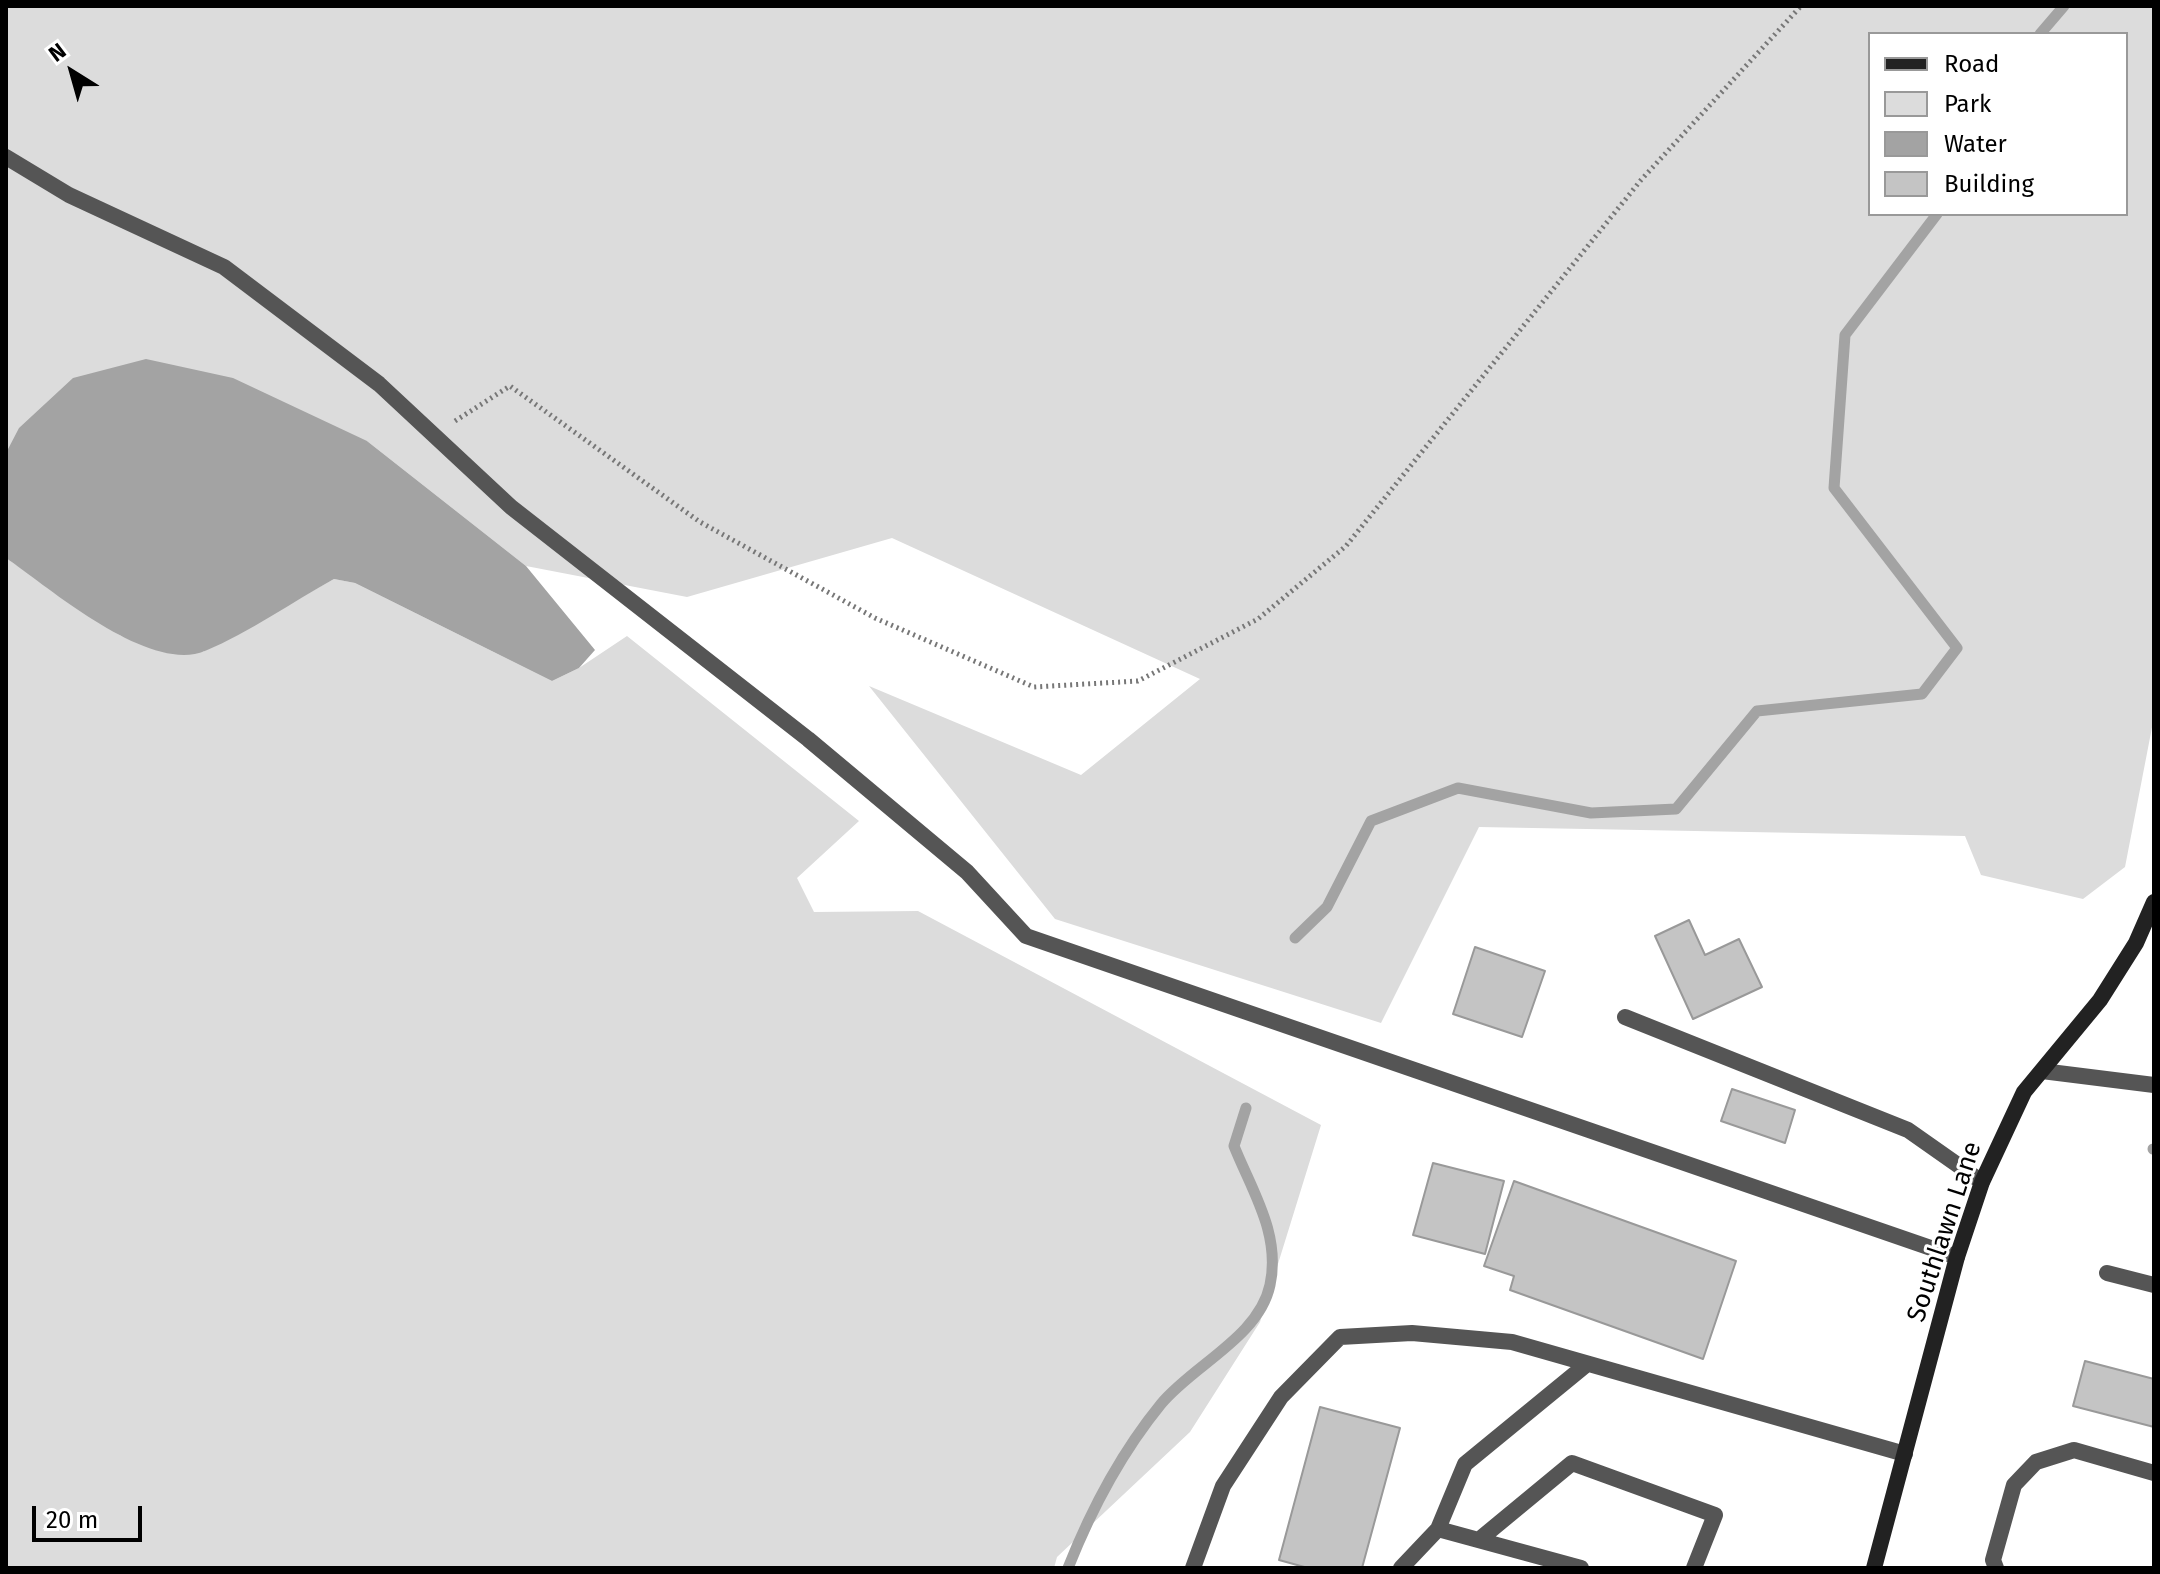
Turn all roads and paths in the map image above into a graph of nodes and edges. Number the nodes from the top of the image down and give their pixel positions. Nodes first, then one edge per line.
1 (1801, 6) edge
2 (6, 157) edge
3 (434, 435) junction
4 (2154, 902) edge
5 (1625, 1017) dead end
6 (2042, 1071) junction
7 (2154, 1085) edge
8 (1982, 1182) junction
9 (1957, 1257) junction
10 (2107, 1273) dead end
11 (2154, 1285) edge
12 (1587, 1364) junction
13 (1905, 1454) junction
14 (2154, 1473) edge
15 (1438, 1529) junction
16 (1480, 1539) junction
17 (1193, 1568) edge
18 (1401, 1568) edge
19 (1581, 1568) edge
20 (1694, 1568) edge
21 (1874, 1568) edge
22 (1996, 1568) edge

1 - 3 path
2 - 3 lane
3 - 9 lane
4 - 6 street, Southlawn Lane
5 - 8 lane
6 - 7 lane
6 - 8 street, Southlawn Lane
8 - 9 street, Southlawn Lane
9 - 13 street, Southlawn Lane
10 - 11 lane
12 - 13 lane
12 - 15 lane
12 - 17 lane
13 - 21 street, Southlawn Lane
14 - 22 lane
15 - 16 lane
15 - 18 lane
16 - 19 lane
16 - 20 lane

